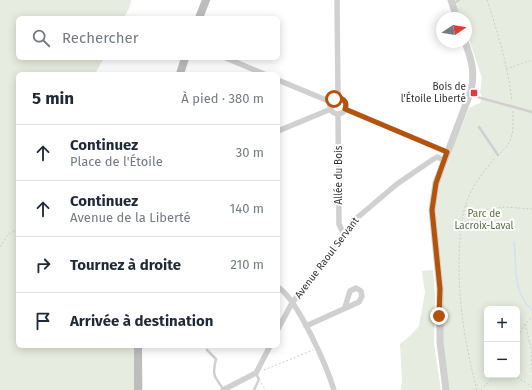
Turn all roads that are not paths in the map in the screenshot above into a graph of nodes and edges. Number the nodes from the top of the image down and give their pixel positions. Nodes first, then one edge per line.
1 (206, 0) edge
2 (337, 0) edge
3 (459, 0) edge
4 (451, 2) edge
5 (455, 12) edge
6 (200, 16) edge
7 (468, 48) edge
8 (184, 60) edge
9 (231, 60) edge
10 (181, 72) edge
11 (259, 72) edge
12 (280, 81) edge
13 (469, 95) junction
14 (338, 98) junction
15 (331, 102) junction
16 (331, 109) junction
17 (345, 109) junction
18 (532, 112) edge
19 (338, 114) junction
20 (479, 127) dead end
21 (280, 130) edge
22 (447, 152) junction
23 (498, 155) road end
24 (444, 160) junction
25 (344, 235) junction
26 (280, 290) edge
27 (292, 303) junction
28 (345, 307) dead end
29 (280, 325) edge
30 (306, 326) junction
31 (138, 348) edge
32 (269, 348) edge
33 (207, 350) dead end
34 (257, 376) junction
35 (138, 390) edge
36 (224, 390) edge
37 (254, 390) edge
38 (334, 390) edge
39 (446, 390) edge

1 - 6 main road
2 - 14 street
3 - 4 lane
4 - 5 street
7 - 13 street
8 - 10 main road
9 - 11 street
12 - 15 street
13 - 18 lane
13 - 22 street
14 - 15 street
14 - 17 street
15 - 16 street
16 - 19 street
16 - 21 street
17 - 19 street
17 - 22 street
19 - 25 street, Allée du Bois
20 - 23 lane
22 - 24 street
24 - 25 street, Avenue Raoul Servant
24 - 39 street
25 - 27 street, Avenue Raoul Servant
26 - 27 street
27 - 29 street, Avenue Raoul Servant
27 - 30 street
28 - 30 street
30 - 38 street
31 - 35 main road
32 - 34 street
33 - 36 lane
34 - 36 street
34 - 37 lane

